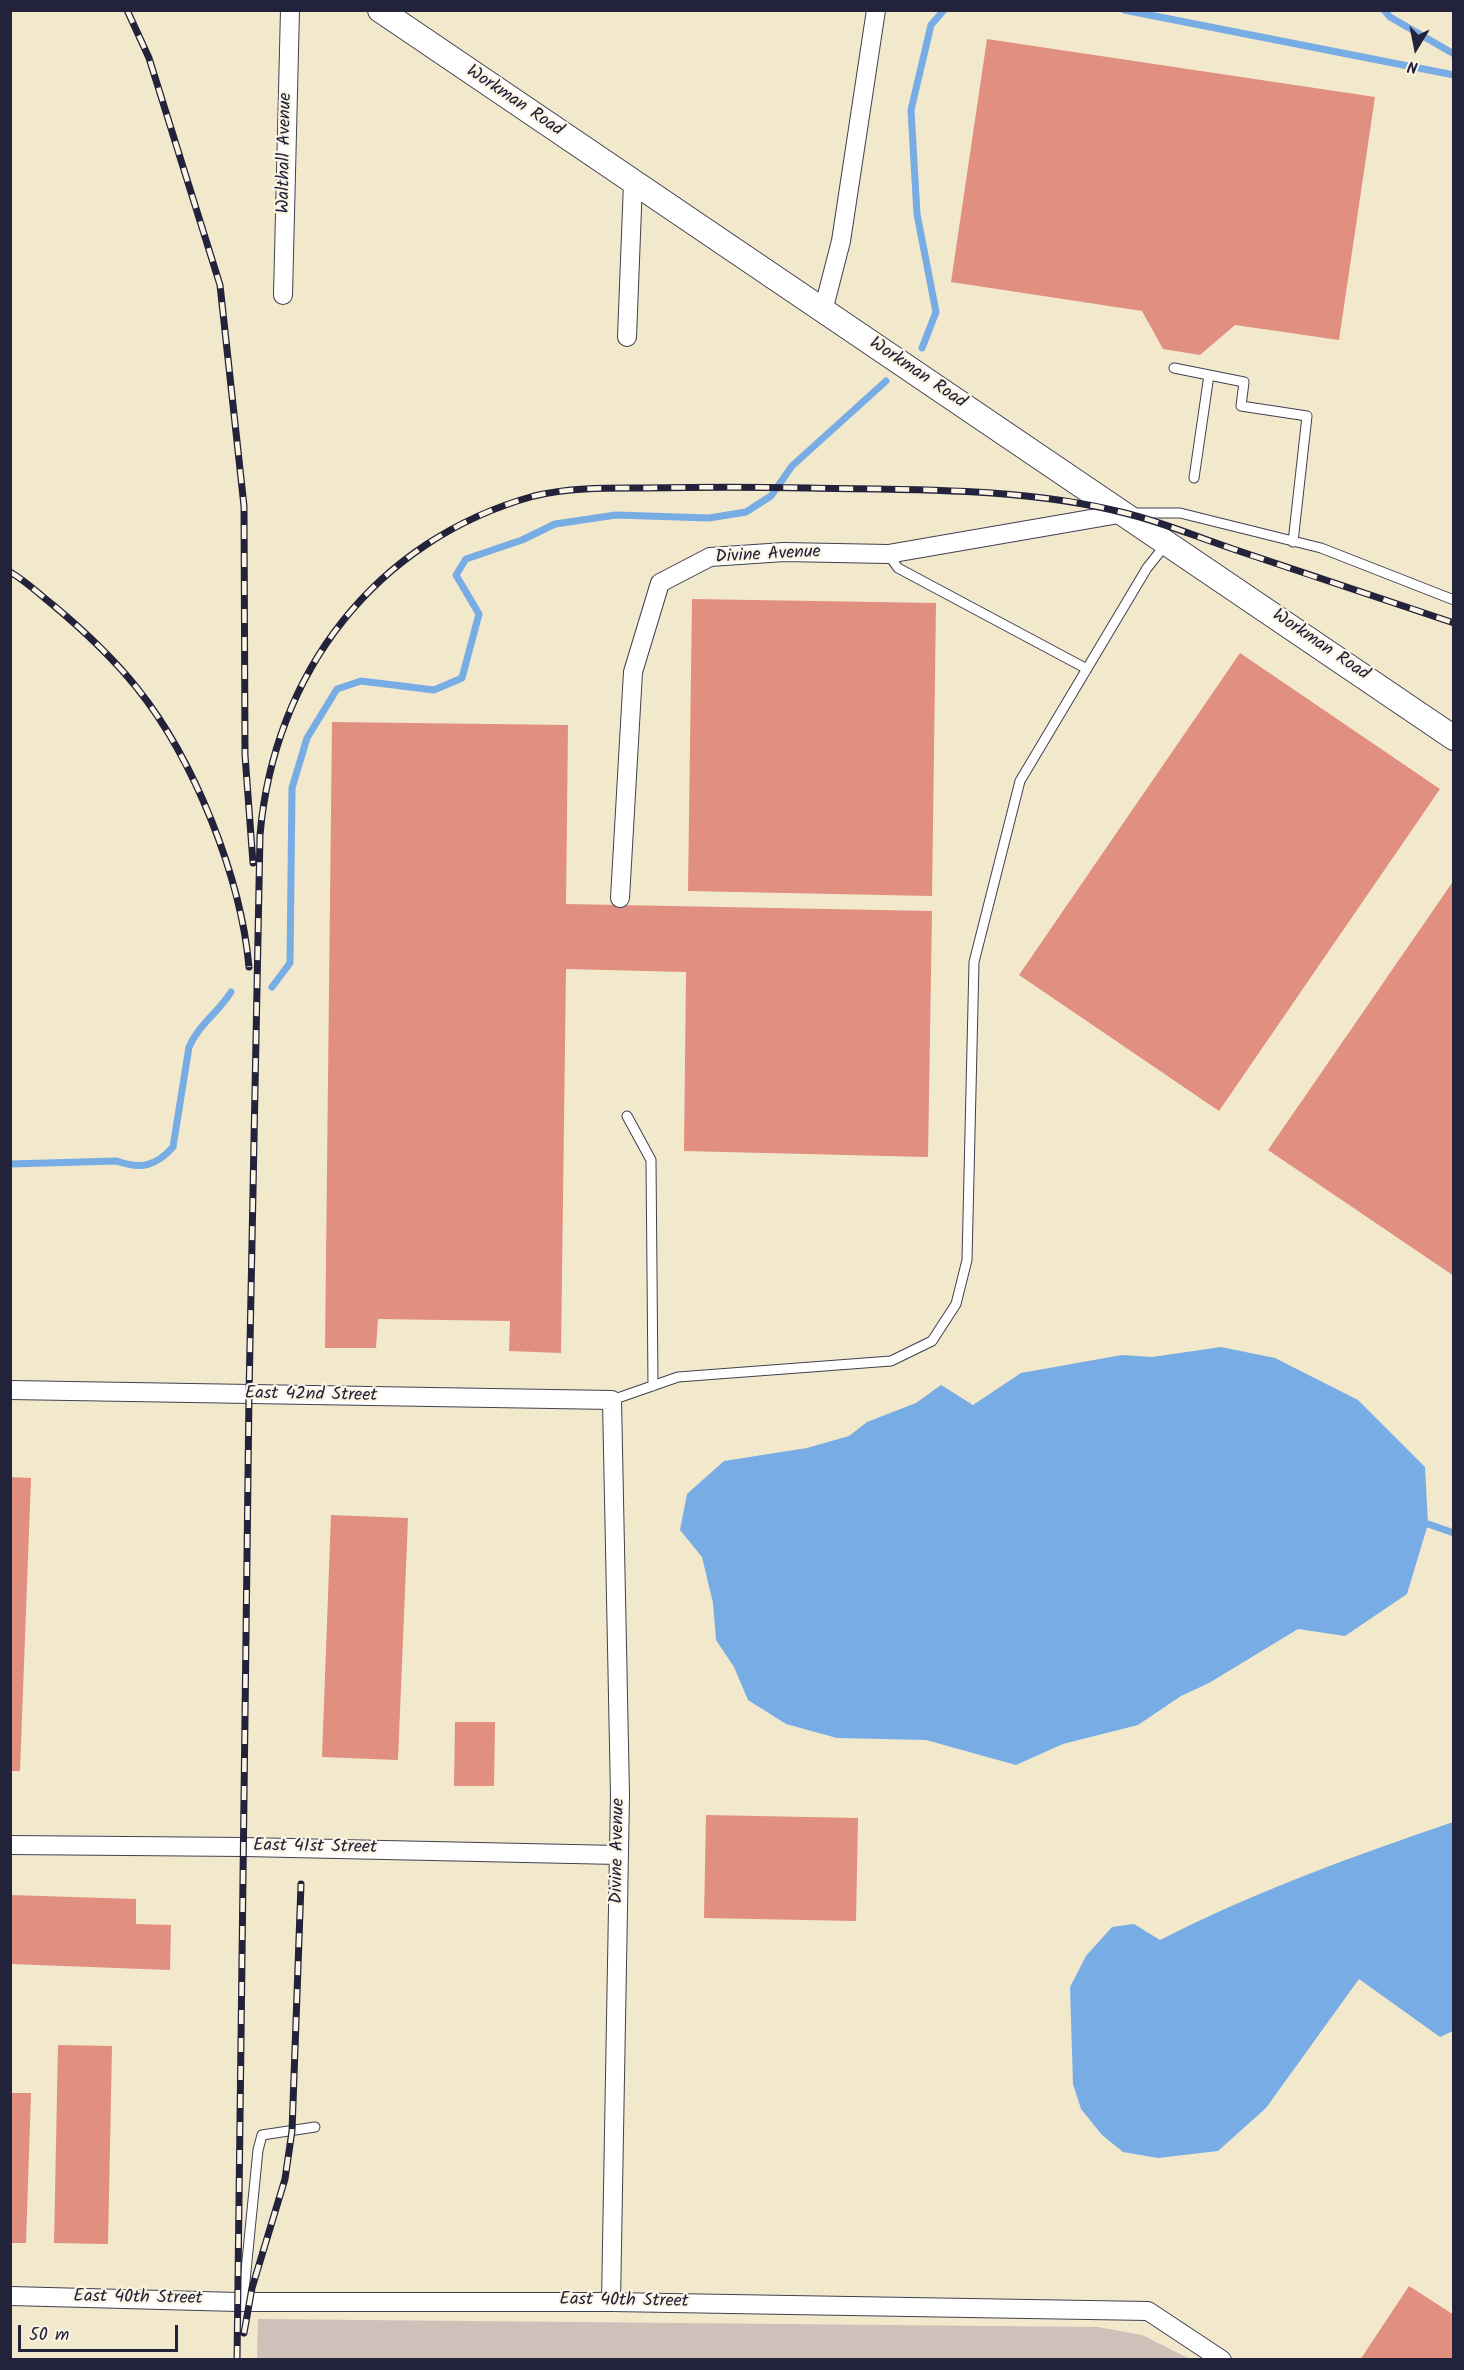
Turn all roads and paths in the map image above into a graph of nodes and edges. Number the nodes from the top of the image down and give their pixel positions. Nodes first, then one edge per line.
1 (290, 10) edge
2 (380, 10) edge
3 (876, 10) edge
4 (633, 183) junction
5 (283, 295) dead end
6 (823, 311) junction
7 (627, 337) dead end
8 (1174, 368) dead end
9 (1209, 375) junction
10 (1194, 478) dead end
11 (1125, 513) junction
12 (1167, 542) junction
13 (1293, 542) junction
14 (888, 554) junction
15 (1454, 600) edge
16 (1087, 669) junction
17 (1454, 738) edge
18 (620, 898) dead end
19 (627, 1116) dead end
20 (652, 1386) junction
21 (10, 1390) edge
22 (612, 1400) junction
23 (10, 1845) edge
24 (619, 1855) junction
25 (315, 2127) dead end
26 (10, 2296) edge
27 (243, 2301) junction
28 (611, 2302) junction
29 (1222, 2360) edge

1 - 5 street, Walthall Avenue
2 - 4 street, Workman Road
3 - 6 street
4 - 6 street, Workman Road
4 - 7 street
6 - 11 street, Workman Road
8 - 9 lane
9 - 10 lane
9 - 13 lane
11 - 12 street, Workman Road
11 - 13 lane
11 - 14 street, Divine Avenue
12 - 16 lane
12 - 17 street, Workman Road
13 - 15 lane
14 - 16 lane
14 - 18 street, Divine Avenue
16 - 20 lane
19 - 20 lane
20 - 22 lane
21 - 22 street, East 42nd Street
22 - 24 street, Divine Avenue
23 - 24 street, East 41st Street
24 - 28 street, Divine Avenue
25 - 27 lane
26 - 27 street, East 40th Street
27 - 28 street, East 40th Street
28 - 29 street, East 40th Street

